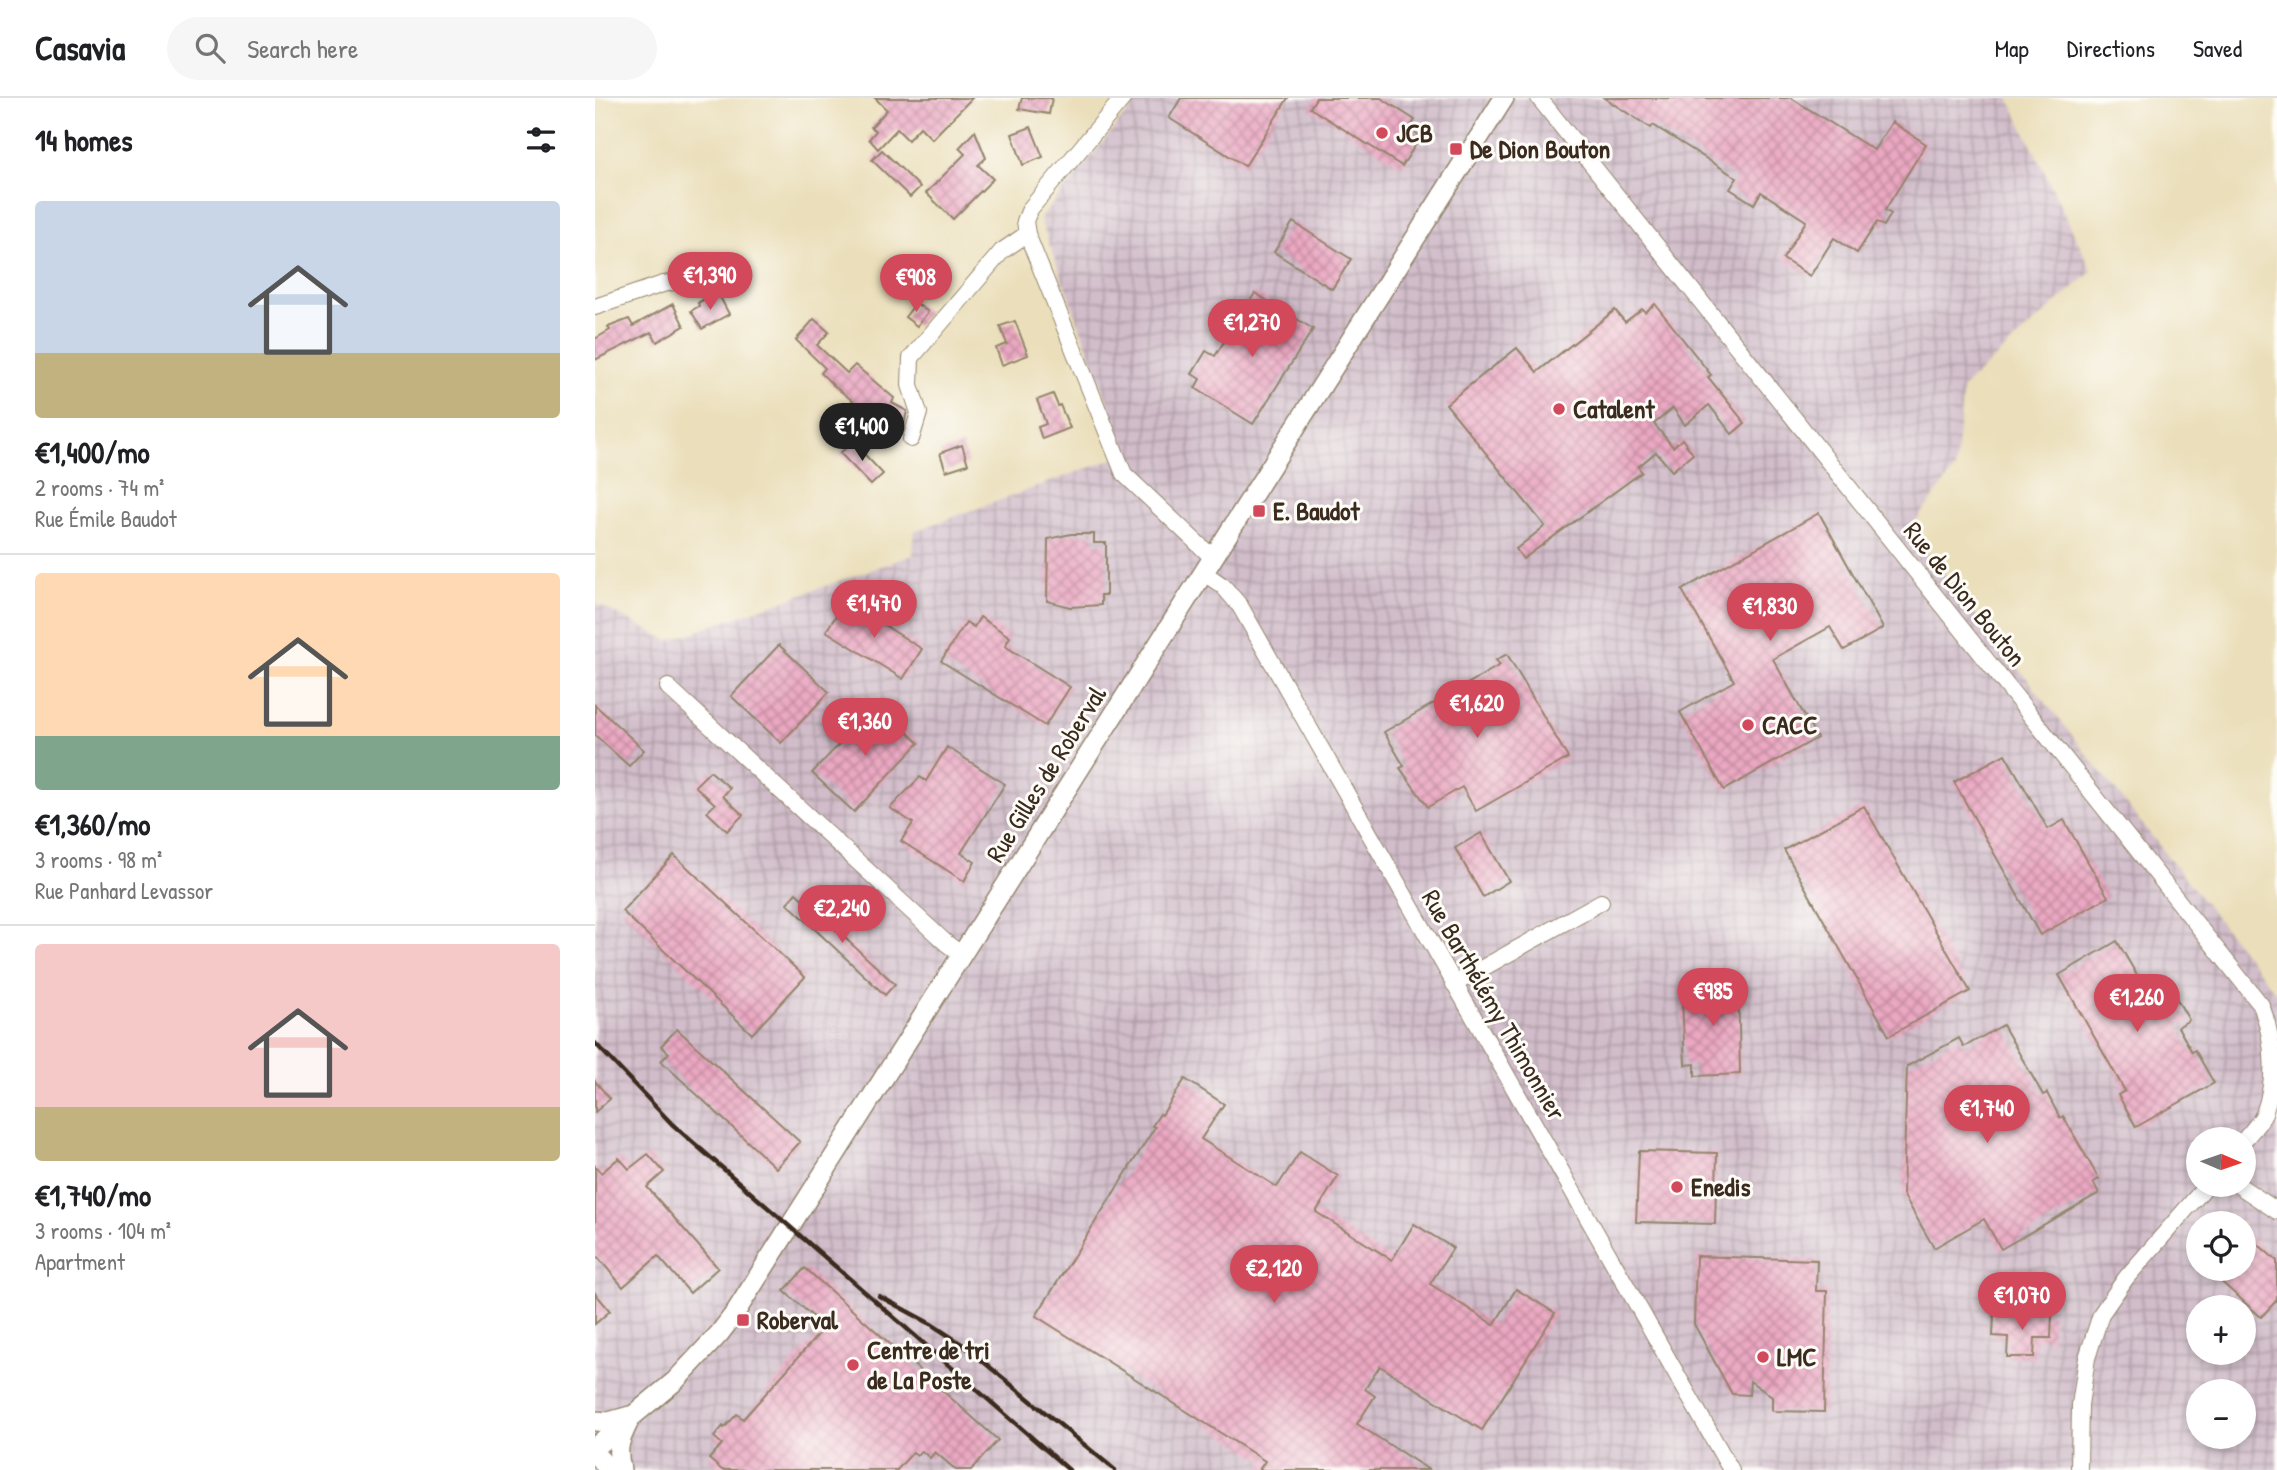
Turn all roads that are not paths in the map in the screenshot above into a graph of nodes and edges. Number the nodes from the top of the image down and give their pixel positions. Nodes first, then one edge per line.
1 (1122, 98) edge
2 (1504, 98) edge
3 (1539, 98) edge
4 (1027, 234) junction
5 (722, 273) dead end
6 (595, 307) edge
7 (911, 439) dead end
8 (1209, 566) junction
9 (668, 687) dead end
10 (1601, 902) dead end
11 (962, 955) junction
12 (1454, 984) junction
13 (2254, 1127) edge
14 (2197, 1197) edge
15 (2256, 1197) edge
16 (2277, 1211) edge
17 (631, 1416) junction
18 (595, 1421) edge
19 (595, 1447) edge
20 (595, 1454) edge
21 (610, 1470) edge
22 (621, 1470) edge
23 (1731, 1470) edge
24 (2079, 1470) edge

1 - 4 street
2 - 8 street, Rue Gilles de Roberval
3 - 13 street, Rue de Dion Bouton
4 - 7 street
4 - 8 street, Rue Barthélémy Thimonnier
5 - 6 street
8 - 11 street, Rue Gilles de Roberval
8 - 12 street, Rue Barthélémy Thimonnier
9 - 11 street
10 - 12 street
11 - 17 street, Rue Gilles de Roberval
12 - 23 street, Rue Barthélémy Thimonnier
14 - 24 street
15 - 16 street
17 - 18 street
17 - 19 street, Rue Gilles de Roberval
17 - 22 street
20 - 21 street

